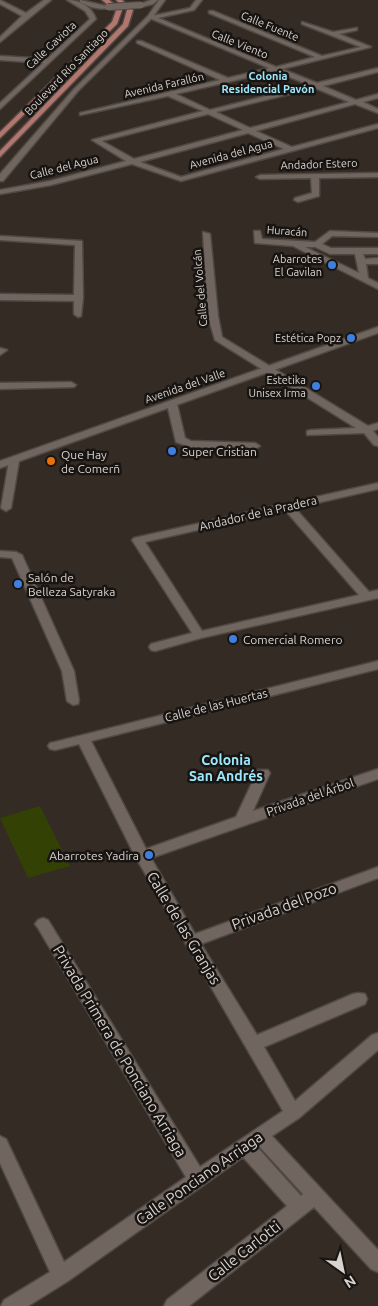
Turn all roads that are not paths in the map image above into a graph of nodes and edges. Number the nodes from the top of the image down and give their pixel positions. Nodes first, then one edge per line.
1 (48, 0) edge
2 (70, 0) edge
3 (79, 0) edge
4 (104, 0) edge
5 (118, 0) edge
6 (155, 0) edge
7 (162, 0) edge
8 (199, 0) edge
9 (0, 2) edge
10 (211, 12) dead end
11 (26, 16) junction
12 (151, 18) junction
13 (304, 23) dead end
14 (355, 29) dead end
15 (332, 34) junction
16 (0, 40) edge
17 (138, 42) dead end
18 (0, 58) edge
19 (322, 58) junction
20 (48, 61) junction
21 (276, 69) junction
22 (378, 70) edge
23 (227, 80) junction
24 (316, 85) junction
25 (170, 94) junction
26 (378, 96) edge
27 (355, 101) junction
28 (0, 107) edge
29 (378, 111) edge
30 (210, 112) junction
31 (82, 114) dead end
32 (378, 126) edge
33 (247, 130) junction
34 (0, 136) edge
35 (290, 150) junction
36 (0, 155) edge
37 (132, 161) junction
38 (378, 173) edge
39 (260, 177) dead end
40 (315, 177) junction
41 (0, 179) edge
42 (0, 192) edge
43 (298, 200) dead end
44 (257, 233) dead end
45 (206, 234) dead end
46 (378, 236) edge
47 (0, 238) edge
48 (290, 243) junction
49 (317, 245) junction
50 (378, 251) edge
51 (359, 252) junction
52 (378, 261) edge
53 (360, 262) junction
54 (364, 279) junction
55 (378, 286) edge
56 (0, 297) edge
57 (79, 298) junction
58 (78, 314) dead end
59 (378, 330) edge
60 (271, 369) junction
61 (71, 385) dead end
62 (0, 386) edge
63 (172, 404) junction
64 (378, 426) edge
65 (367, 430) junction
66 (311, 433) dead end
67 (378, 443) edge
68 (255, 446) dead end
69 (14, 462) junction
70 (0, 465) edge
71 (378, 486) edge
72 (288, 507) junction
73 (6, 508) dead end
74 (0, 554) edge
75 (372, 595) edge
76 (199, 635) junction
77 (155, 647) dead end
78 (378, 664) edge
79 (74, 702) dead end
80 (82, 739) junction
81 (55, 746) dead end
82 (264, 773) dead end
83 (378, 774) edge
84 (242, 820) junction
85 (142, 856) junction
86 (378, 872) edge
87 (43, 924) dead end
88 (191, 941) junction
89 (359, 999) dead end
90 (378, 1040) edge
91 (254, 1044) junction
92 (293, 1114) junction
93 (260, 1134) junction
94 (0, 1144) edge
95 (244, 1146) junction
96 (197, 1179) junction
97 (314, 1196) junction
98 (299, 1207) junction
99 (378, 1263) edge
100 (60, 1276) junction
101 (11, 1306) edge
102 (174, 1306) edge

1 - 11 street
2 - 20 street, Calle Gaviota
3 - 6 street, bridge
4 - 34 main road, Boulevard Río Santiago
5 - 36 main road, Boulevard Río Santiago
7 - 12 street
8 - 12 street
9 - 11 street
10 - 19 street, Calle Fuente
11 - 16 street
12 - 21 street, Calle Viento
12 - 41 street
13 - 15 street
14 - 15 street
15 - 19 street, Avenida Farallón
17 - 23 street
18 - 20 street
19 - 21 street, Avenida Farallón
20 - 28 street, Calle Gaviota
21 - 23 street, Avenida Farallón
21 - 24 street, Calle Viento
22 - 24 street
23 - 25 street, Avenida Farallón
24 - 27 street, Calle Viento
24 - 30 street
25 - 30 street
25 - 31 street, Avenida Farallón
26 - 27 street, Calle del Agua
27 - 29 street, Calle Viento
27 - 33 street, Calle del Agua
30 - 33 street
30 - 37 street, Avenida del Agua
32 - 35 street, Avenida del Agua
33 - 35 street
33 - 37 street, Calle del Agua
35 - 37 street, Avenida del Agua
37 - 42 street, Calle del Agua
38 - 40 street, Andador Estero
39 - 40 street, Andador Estero
40 - 43 street
44 - 48 street, Huracán
45 - 60 street, Calle del Volcán
46 - 49 street, Huracán
47 - 57 street
48 - 49 street, Huracán
48 - 54 street
49 - 51 street
50 - 51 street
51 - 53 street
52 - 53 street
53 - 54 street
54 - 55 street
56 - 57 street
57 - 58 street
59 - 60 street, Avenida del Valle
60 - 63 street, Avenida del Valle
60 - 65 street
61 - 62 street
63 - 68 street
63 - 69 street, Avenida del Valle
64 - 65 street
65 - 66 street
65 - 67 street
69 - 70 street, Avenida del Valle
69 - 73 street
71 - 72 street, Andador de la Pradera
72 - 75 street
72 - 76 street, Andador de la Pradera
74 - 79 street
75 - 76 street
76 - 77 street
78 - 80 street, Calle de las Huertas
80 - 81 street, Calle de las Huertas
80 - 85 street, Calle de las Granjas
82 - 84 street, Privada del Árbol
83 - 84 street, Privada del Árbol
84 - 85 street, Privada del Árbol
85 - 88 street, Calle de las Granjas
86 - 88 street, Privada del Pozo
87 - 96 street, Privada Primera de Ponciano Arriaga
88 - 91 street, Calle de las Granjas
89 - 91 street
90 - 92 street, Calle Ponciano Arriaga
91 - 92 street, Calle de las Granjas
92 - 93 street, Calle Ponciano Arriaga
93 - 95 street, Calle Ponciano Arriaga
93 - 97 street
94 - 100 street
95 - 96 street, Calle Ponciano Arriaga
95 - 98 street
96 - 100 street, Calle Ponciano Arriaga
97 - 98 street, Calle Carlotti
97 - 99 street
98 - 102 street, Calle Carlotti
100 - 101 street, Calle Ponciano Arriaga

